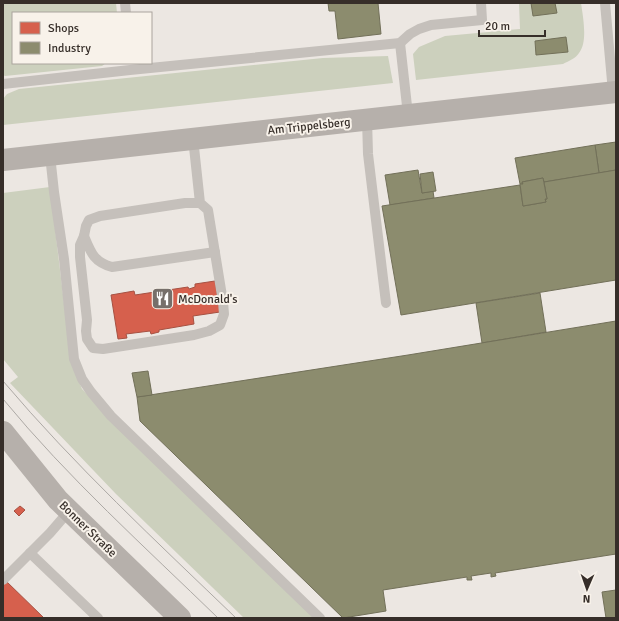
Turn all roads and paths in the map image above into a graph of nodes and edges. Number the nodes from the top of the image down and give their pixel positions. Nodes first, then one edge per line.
1 (481, 3) edge
2 (605, 3) edge
3 (400, 43) junction
4 (130, 66) edge
5 (3, 84) edge
6 (615, 92) edge
7 (408, 115) junction
8 (367, 119) junction
9 (193, 138) junction
10 (50, 155) junction
11 (3, 160) edge
12 (200, 202) junction
13 (84, 236) junction
14 (215, 252) junction
15 (386, 303) dead end
16 (3, 432) edge
17 (69, 511) junction
18 (30, 553) junction
19 (3, 580) edge
20 (98, 618) edge
21 (180, 618) edge
22 (320, 618) edge

1 - 3 lane
2 - 6 lane
3 - 4 lane
3 - 7 lane
4 - 5 lane
6 - 7 street, Am Trippelsberg
7 - 8 street, Am Trippelsberg
8 - 9 street, Am Trippelsberg
8 - 15 lane
9 - 10 street, Am Trippelsberg
9 - 12 lane
10 - 11 street, Am Trippelsberg
10 - 22 lane
12 - 13 lane
12 - 14 lane
13 - 14 lane
13 - 14 lane
16 - 17 street, Bonner Straße
17 - 18 lane
17 - 21 street, Bonner Straße
18 - 19 lane
18 - 20 lane

